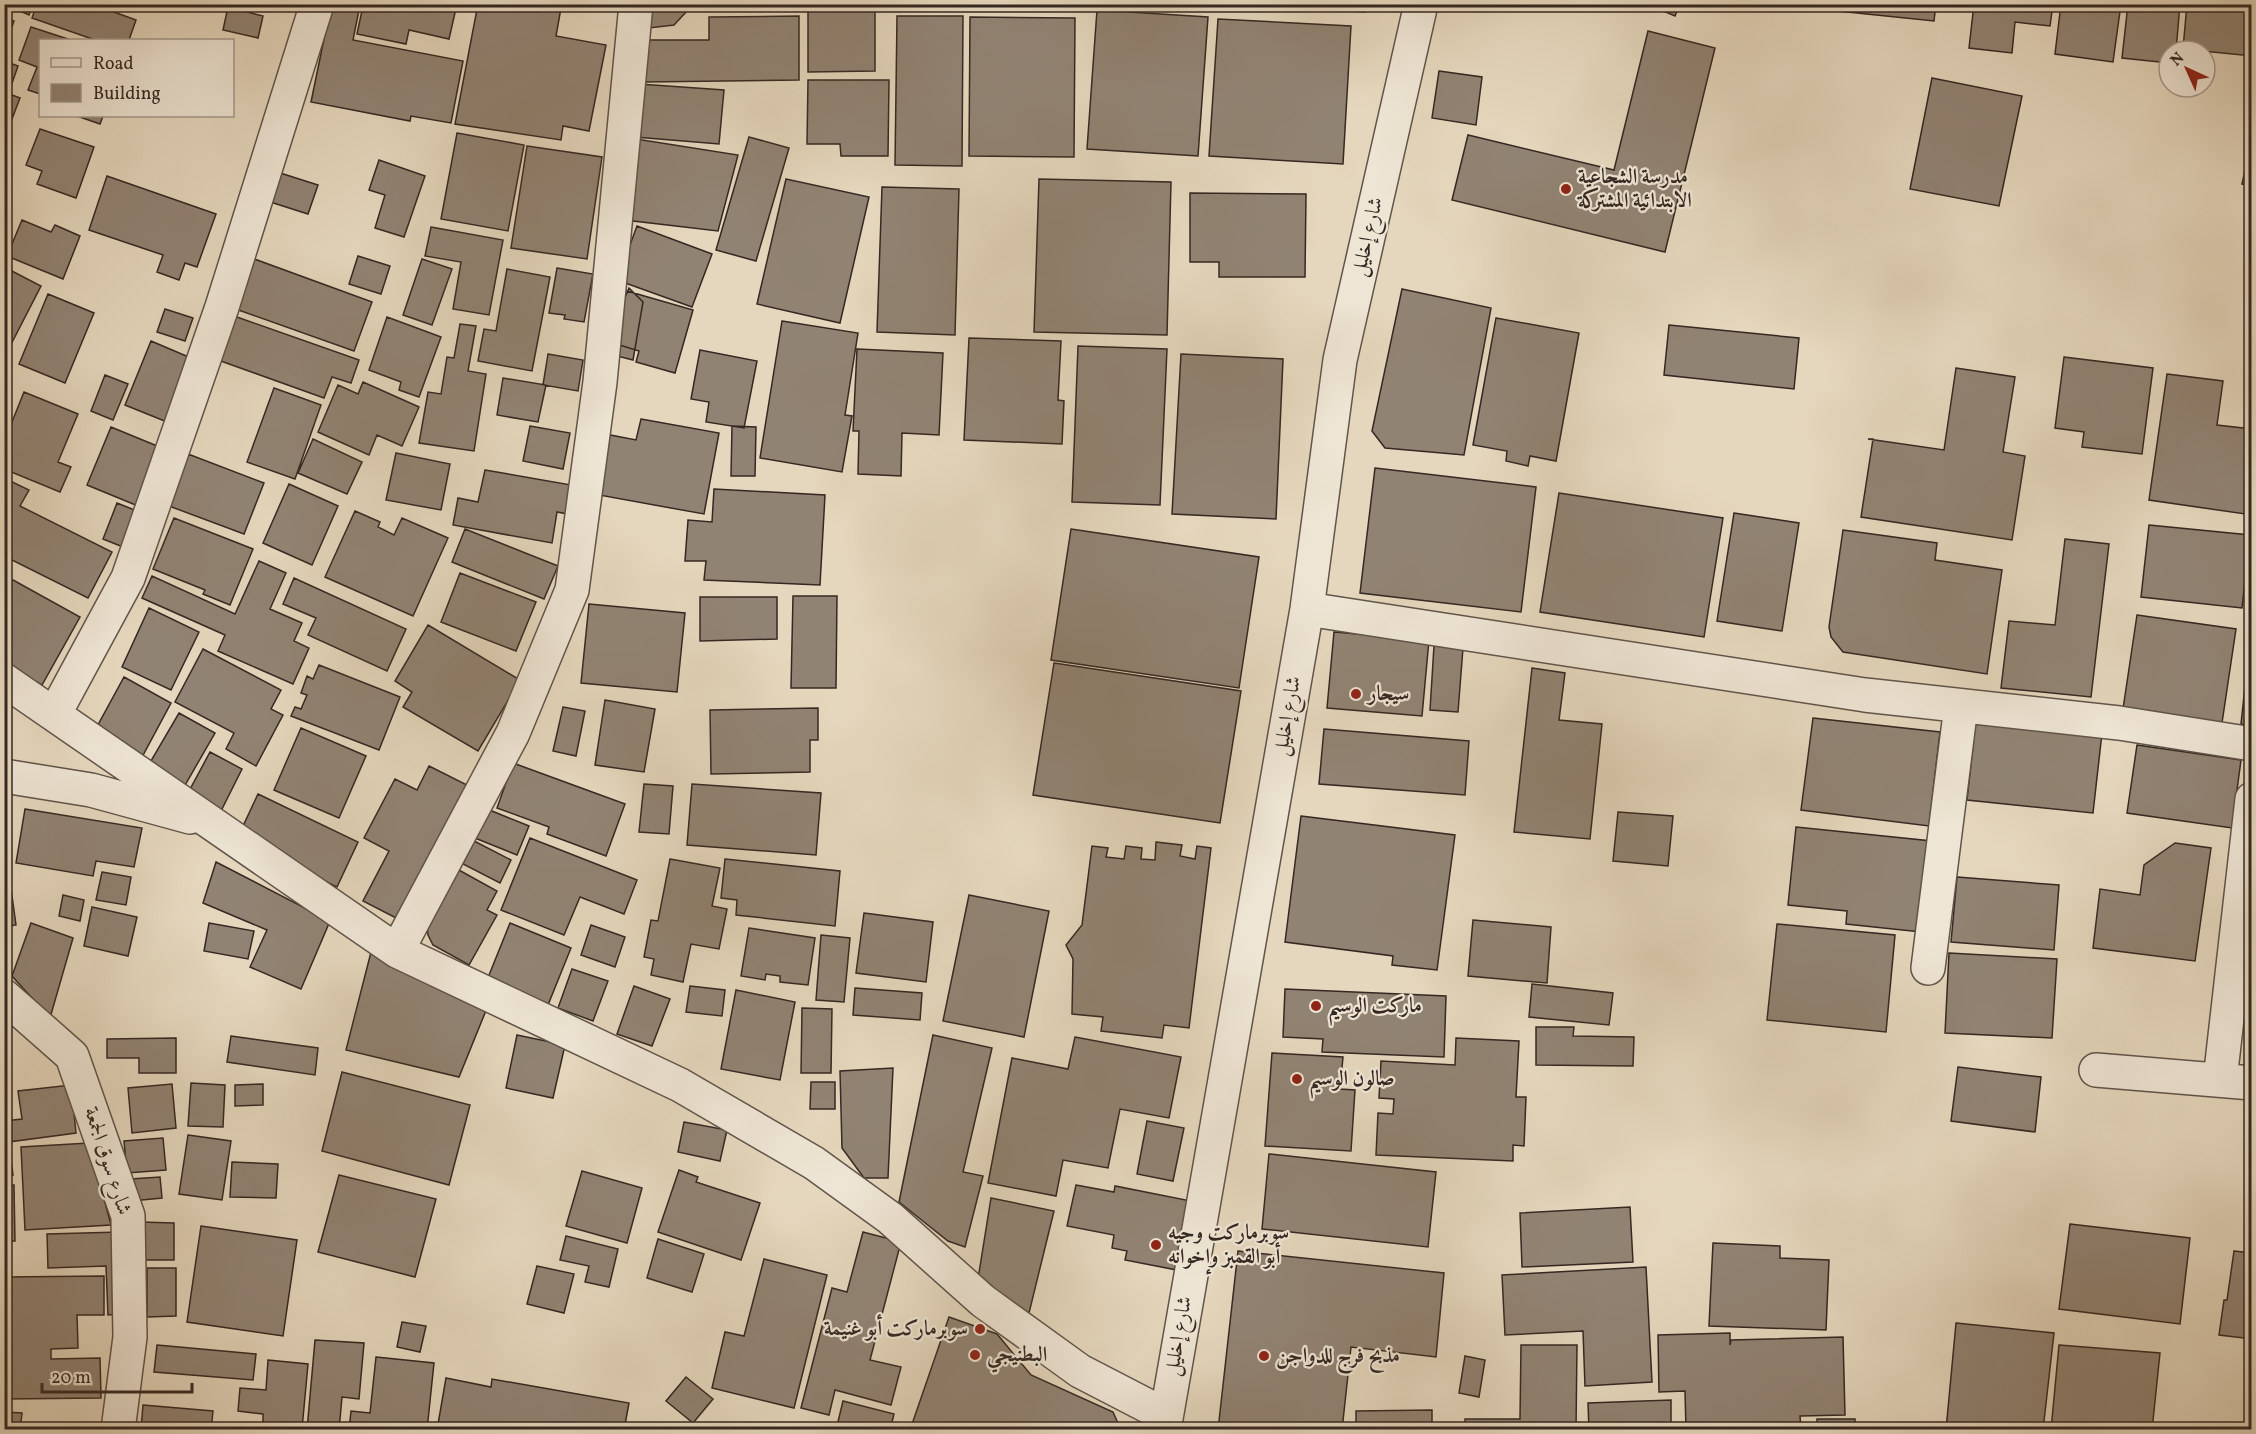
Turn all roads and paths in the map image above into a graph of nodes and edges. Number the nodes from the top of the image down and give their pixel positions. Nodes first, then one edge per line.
1 (317, 4) edge
2 (636, 4) edge
3 (1421, 4) edge
4 (1307, 609) junction
5 (4, 680) edge
6 (1961, 706) junction
7 (55, 713) junction
8 (2252, 744) edge
9 (4, 776) edge
10 (2252, 799) edge
11 (215, 824) junction
12 (397, 951) junction
13 (1928, 968) dead end
14 (4, 996) edge
15 (2096, 1070) dead end
16 (2236, 1082) edge
17 (1165, 1422) edge
18 (118, 1430) edge

1 - 7 street
2 - 12 street
3 - 4 street, شارع إخليل
4 - 6 street
4 - 17 street, شارع إخليل
5 - 7 street
6 - 8 street
6 - 13 street
7 - 11 street
9 - 11 street
10 - 16 street
11 - 12 street
12 - 17 street
14 - 18 street, شارع سوق الجمعة
15 - 16 street

